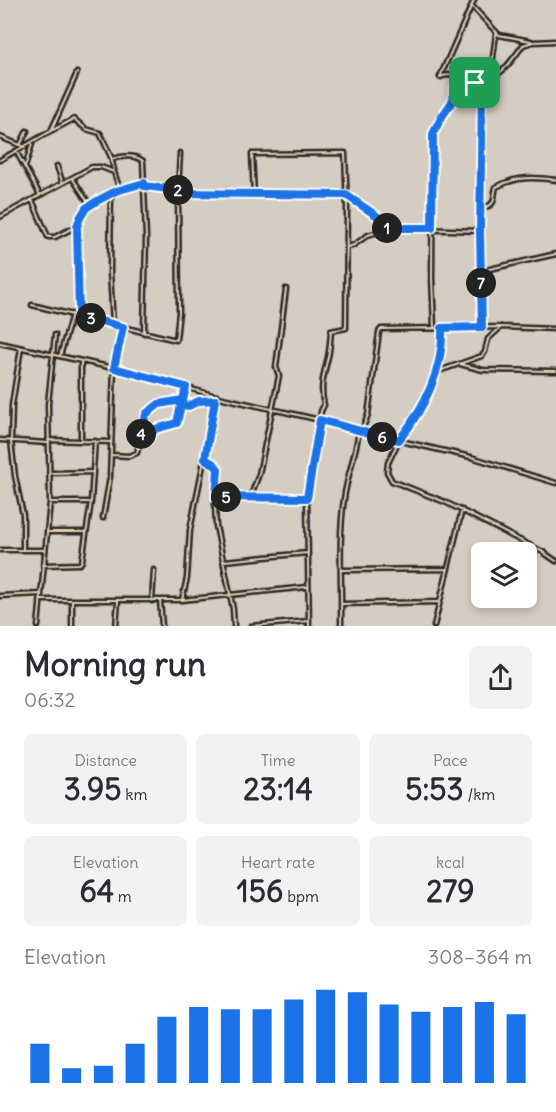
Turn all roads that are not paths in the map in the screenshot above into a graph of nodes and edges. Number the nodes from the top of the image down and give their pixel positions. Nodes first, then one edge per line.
1 (474, 0) edge
2 (472, 6) junction
3 (496, 34) junction
4 (556, 41) edge
5 (533, 42) junction
6 (77, 73) dead end
7 (457, 76) junction
8 (490, 80) junction
9 (475, 83) junction
10 (27, 131) dead end
11 (51, 132) junction
12 (0, 137) edge
13 (32, 142) junction
14 (20, 145) junction
15 (25, 147) junction
16 (16, 151) junction
17 (180, 153) dead end
18 (112, 159) junction
19 (0, 160) edge
20 (57, 166) dead end
21 (25, 167) junction
22 (114, 172) junction
23 (73, 178) junction
24 (556, 180) edge
25 (63, 182) junction
26 (144, 185) junction
27 (120, 190) junction
28 (178, 192) junction
29 (111, 193) junction
30 (40, 195) junction
31 (254, 195) junction
32 (346, 195) junction
33 (32, 200) junction
34 (90, 205) junction
35 (481, 208) junction
36 (0, 217) edge
37 (77, 226) junction
38 (432, 228) junction
39 (391, 229) junction
40 (480, 231) junction
41 (347, 248) junction
42 (556, 254) edge
43 (481, 271) junction
44 (286, 289) dead end
45 (32, 305) dead end
46 (72, 314) junction
47 (79, 315) junction
48 (113, 324) junction
49 (123, 327) junction
50 (482, 327) junction
51 (501, 327) junction
52 (434, 328) junction
53 (442, 328) junction
54 (556, 329) edge
55 (144, 333) junction
56 (55, 335) dead end
57 (0, 343) edge
58 (21, 348) junction
59 (52, 354) junction
60 (60, 356) junction
61 (81, 361) junction
62 (460, 364) junction
63 (114, 368) junction
64 (556, 371) edge
65 (438, 372) junction
66 (186, 387) junction
67 (217, 395) junction
68 (183, 400) junction
69 (215, 400) junction
70 (181, 405) junction
71 (272, 408) junction
72 (320, 420) junction
73 (360, 430) junction
74 (0, 440) edge
75 (81, 440) junction
76 (399, 440) junction
77 (11, 441) junction
78 (95, 441) junction
79 (48, 442) junction
80 (111, 442) junction
81 (140, 443) junction
82 (111, 455) junction
83 (205, 459) junction
84 (93, 472) junction
85 (50, 473) junction
86 (556, 483) edge
87 (216, 497) junction
88 (250, 498) junction
89 (307, 498) junction
90 (50, 502) junction
91 (91, 502) junction
92 (462, 510) junction
93 (103, 519) dead end
94 (47, 532) junction
95 (86, 532) junction
96 (0, 550) edge
97 (23, 550) junction
98 (45, 550) junction
99 (307, 553) junction
100 (224, 561) junction
101 (556, 561) edge
102 (43, 565) junction
103 (448, 569) junction
104 (154, 570) dead end
105 (340, 570) junction
106 (308, 586) junction
107 (40, 594) junction
108 (0, 596) edge
109 (229, 596) junction
110 (40, 600) junction
111 (72, 600) junction
112 (160, 600) junction
113 (182, 600) junction
114 (118, 601) junction
115 (152, 601) junction
116 (439, 602) junction
117 (341, 604) junction
118 (309, 621) junction
119 (38, 626) edge
120 (72, 626) edge
121 (116, 626) edge
122 (162, 626) edge
123 (234, 626) edge
124 (251, 626) edge
125 (309, 626) edge
126 (341, 626) edge
127 (434, 626) edge

1 - 2 street
2 - 3 street
2 - 7 street
3 - 5 street
3 - 8 street
4 - 5 street
5 - 8 street
6 - 11 street
7 - 9 street
7 - 38 street
8 - 9 street
9 - 35 street
10 - 14 street
11 - 13 street
11 - 18 street
12 - 14 street
13 - 15 street
13 - 21 street
14 - 15 street
15 - 16 street
16 - 19 street
16 - 21 street
17 - 28 street
18 - 22 street
18 - 26 street
20 - 25 street
21 - 30 street
22 - 23 street
22 - 27 street
23 - 25 street
23 - 34 street
24 - 35 street
25 - 30 street
26 - 27 street
26 - 28 street
26 - 55 street
27 - 29 street
28 - 31 street
28 - 55 street
29 - 34 street
29 - 48 street
30 - 33 street
31 - 32 street
31 - 32 street
32 - 39 street
32 - 41 street
33 - 36 street
33 - 37 street
34 - 37 street
35 - 40 street
37 - 47 street
38 - 39 street
38 - 40 street
38 - 52 street
39 - 41 street
40 - 43 street
41 - 72 street
42 - 43 street
43 - 50 street
44 - 71 street
45 - 46 street
46 - 47 street
46 - 60 street
47 - 48 street
48 - 49 street
49 - 55 street
49 - 63 street
50 - 51 street
50 - 53 street
51 - 54 street
51 - 62 street
52 - 53 street
52 - 73 street
53 - 65 street
56 - 59 street
57 - 58 street
58 - 59 street
58 - 77 street
59 - 60 street
59 - 79 street
60 - 61 street
61 - 63 street
61 - 75 street
62 - 64 street
62 - 65 street
63 - 66 street
63 - 80 street
65 - 76 street
66 - 67 street
66 - 68 street
67 - 69 street
67 - 71 street
68 - 70 street
68 - 81 street
69 - 70 street
69 - 83 street
70 - 81 street
71 - 72 street
71 - 88 street
72 - 73 street
72 - 89 street
73 - 76 street
73 - 105 street
74 - 77 street
75 - 78 street
75 - 79 street
76 - 86 street
76 - 92 street
77 - 79 street
77 - 97 street
78 - 80 street
78 - 84 street
79 - 85 street
80 - 82 street
81 - 82 street
82 - 93 street
83 - 87 street
83 - 113 street
84 - 85 street
84 - 91 street
85 - 90 street
87 - 88 street
87 - 100 street
88 - 89 street
89 - 99 street
90 - 91 street
90 - 94 street
91 - 95 street
92 - 101 street
92 - 103 street
94 - 95 street
94 - 98 street
95 - 102 street
96 - 97 street
97 - 98 street
98 - 102 street
99 - 100 street
99 - 106 street
100 - 109 street
102 - 107 street
103 - 105 street
103 - 116 street
104 - 115 street
105 - 117 street
106 - 109 street
106 - 118 street
107 - 108 street
107 - 110 street
109 - 113 street
109 - 123 street
110 - 111 street
110 - 119 street
111 - 114 street
111 - 120 street
112 - 113 street
112 - 115 street
112 - 122 street
114 - 115 street
114 - 121 street
116 - 117 street
116 - 127 street
117 - 126 street
118 - 124 street
118 - 125 street

